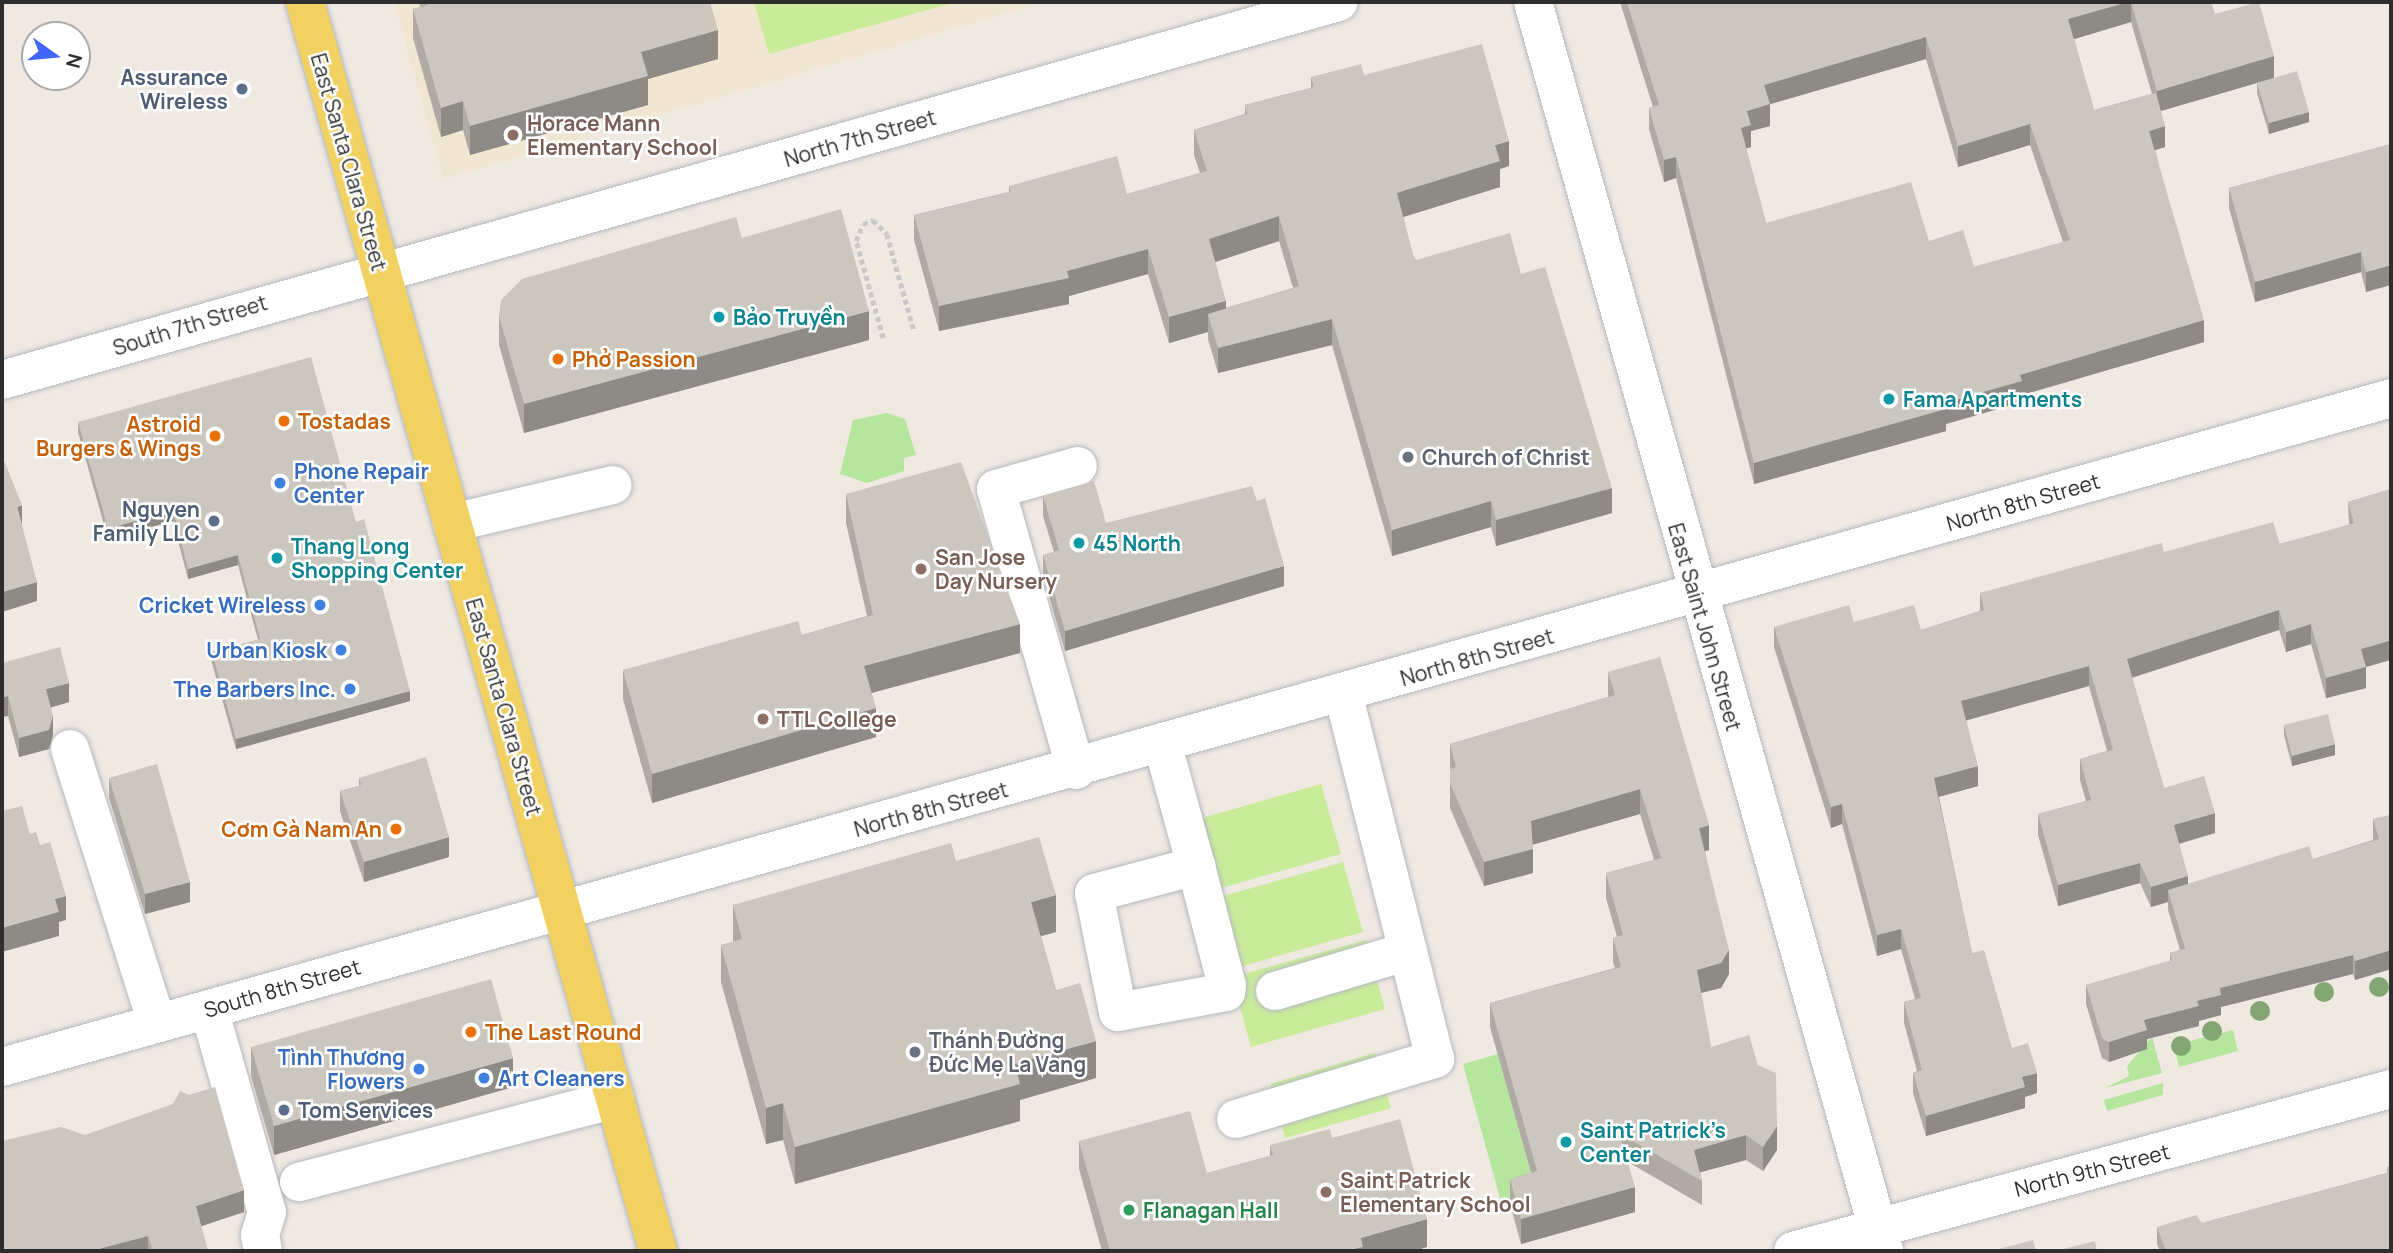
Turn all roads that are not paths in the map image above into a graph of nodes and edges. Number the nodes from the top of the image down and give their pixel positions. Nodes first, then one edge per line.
1 (305, 2) edge
2 (1339, 2) edge
3 (1533, 2) edge
4 (1241, 16) edge
5 (379, 271) junction
6 (2, 380) edge
7 (2391, 398) edge
8 (1078, 466) dead end
9 (613, 485) dead end
10 (452, 523) junction
11 (1695, 594) junction
12 (1343, 694) junction
13 (1163, 746) junction
14 (70, 749) dead end
15 (1076, 770) junction
16 (1196, 866) dead end
17 (562, 909) junction
18 (1408, 951) junction
19 (1275, 991) dead end
20 (209, 1009) junction
21 (157, 1023) junction
22 (2, 1067) edge
23 (2391, 1089) edge
24 (615, 1099) junction
25 (1237, 1119) dead end
26 (299, 1182) dead end
27 (1881, 1239) edge
28 (263, 1251) edge
29 (658, 1251) edge
30 (1793, 1251) edge

1 - 5 main road, East Santa Clara Street
2 - 4 street, North 7th Street
3 - 11 street, East Saint John Street
4 - 5 street, North 7th Street
5 - 6 street, South 7th Street
5 - 10 main road, East Santa Clara Street
7 - 11 street, North 8th Street
8 - 15 street
9 - 10 street
10 - 17 main road, East Santa Clara Street
11 - 12 street, North 8th Street
11 - 27 street, East Saint John Street
12 - 13 street, North 8th Street
12 - 18 street
13 - 15 street, North 8th Street
13 - 16 street
14 - 21 street
15 - 17 street, North 8th Street
17 - 20 street, South 8th Street
17 - 24 main road, East Santa Clara Street
18 - 19 street
18 - 25 street
20 - 21 street, South 8th Street
20 - 28 street
21 - 22 street, South 8th Street
23 - 27 street, North 9th Street
24 - 26 street
24 - 29 main road, East Santa Clara Street
27 - 30 street, North 9th Street

